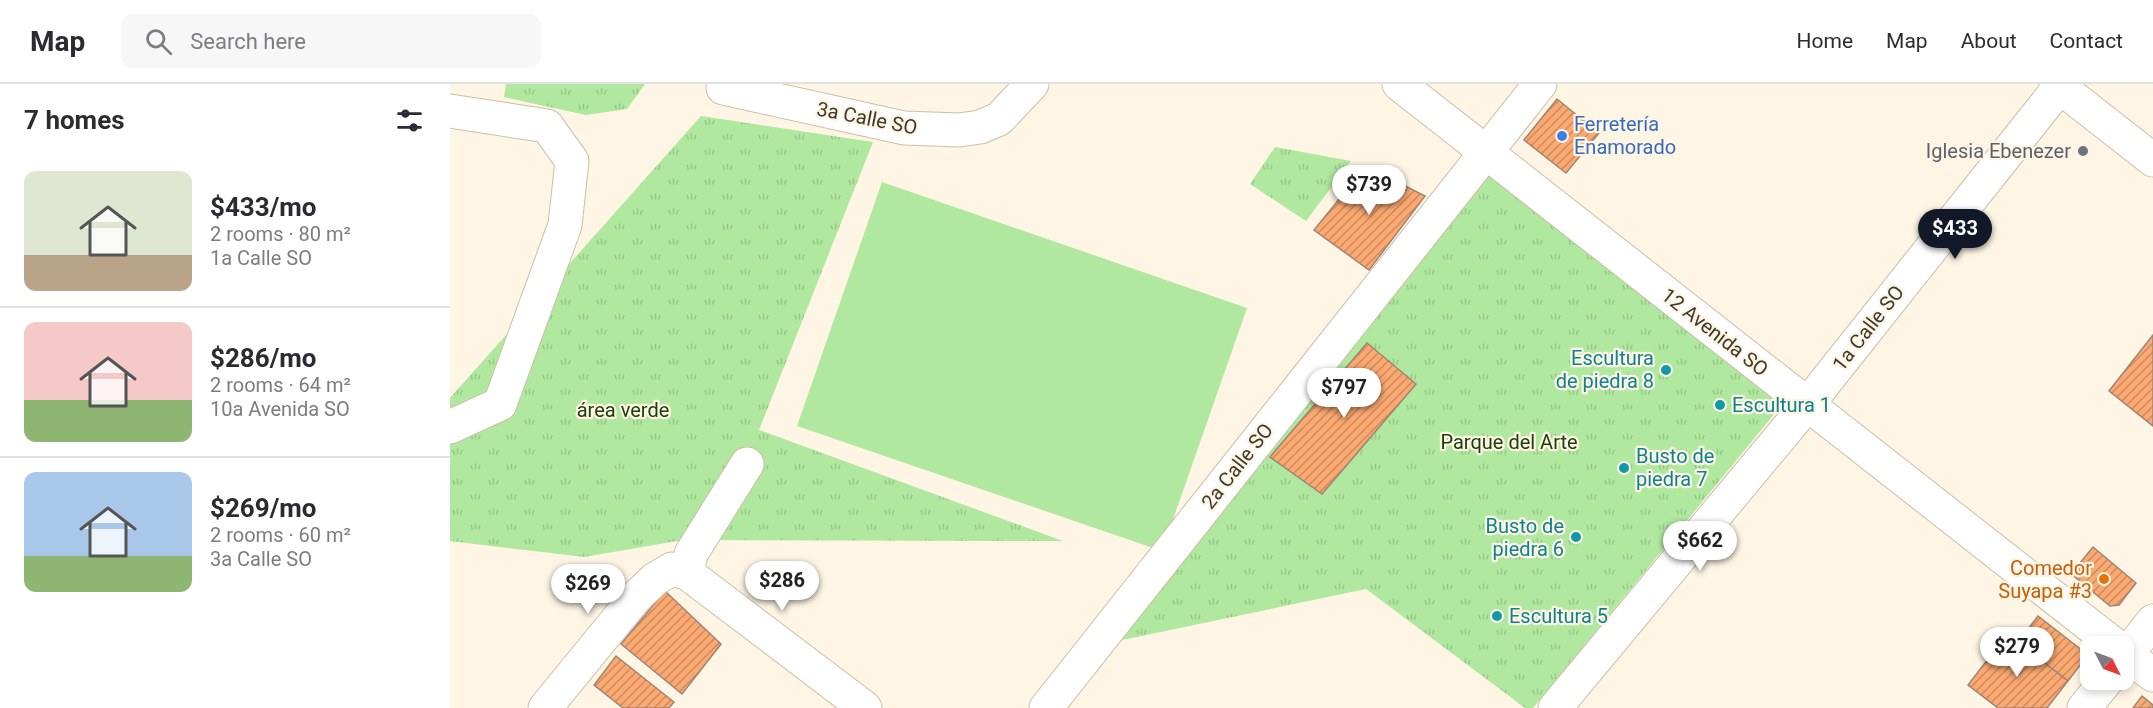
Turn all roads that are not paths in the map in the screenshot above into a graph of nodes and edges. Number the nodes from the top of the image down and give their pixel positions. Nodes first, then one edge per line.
1 (1032, 84) edge
2 (1400, 84) edge
3 (1540, 84) edge
4 (2059, 85) edge
5 (723, 88) dead end
6 (450, 111) edge
7 (1486, 153) junction
8 (2153, 160) edge
9 (1807, 405) junction
10 (450, 428) edge
11 (747, 464) dead end
12 (680, 571) junction
13 (2153, 621) edge
14 (2092, 636) edge
15 (2134, 642) edge
16 (2134, 666) edge
17 (2153, 675) edge
18 (2097, 690) edge
19 (545, 708) edge
20 (865, 708) edge
21 (1047, 708) edge
22 (1555, 708) edge
23 (2084, 708) edge

1 - 5 street, 3a Calle SO
2 - 7 street, 12 Avenida SO
3 - 7 street, 2a Calle SO
4 - 8 street
4 - 9 street, 1a Calle SO
6 - 10 street
7 - 9 street, 12 Avenida SO
7 - 21 street, 2a Calle SO
9 - 14 street, 12 Avenida SO
9 - 22 street, 1a Calle SO
11 - 12 street
12 - 19 street
12 - 20 street
13 - 15 street
16 - 17 street, 12 Avenida SO
18 - 23 street

